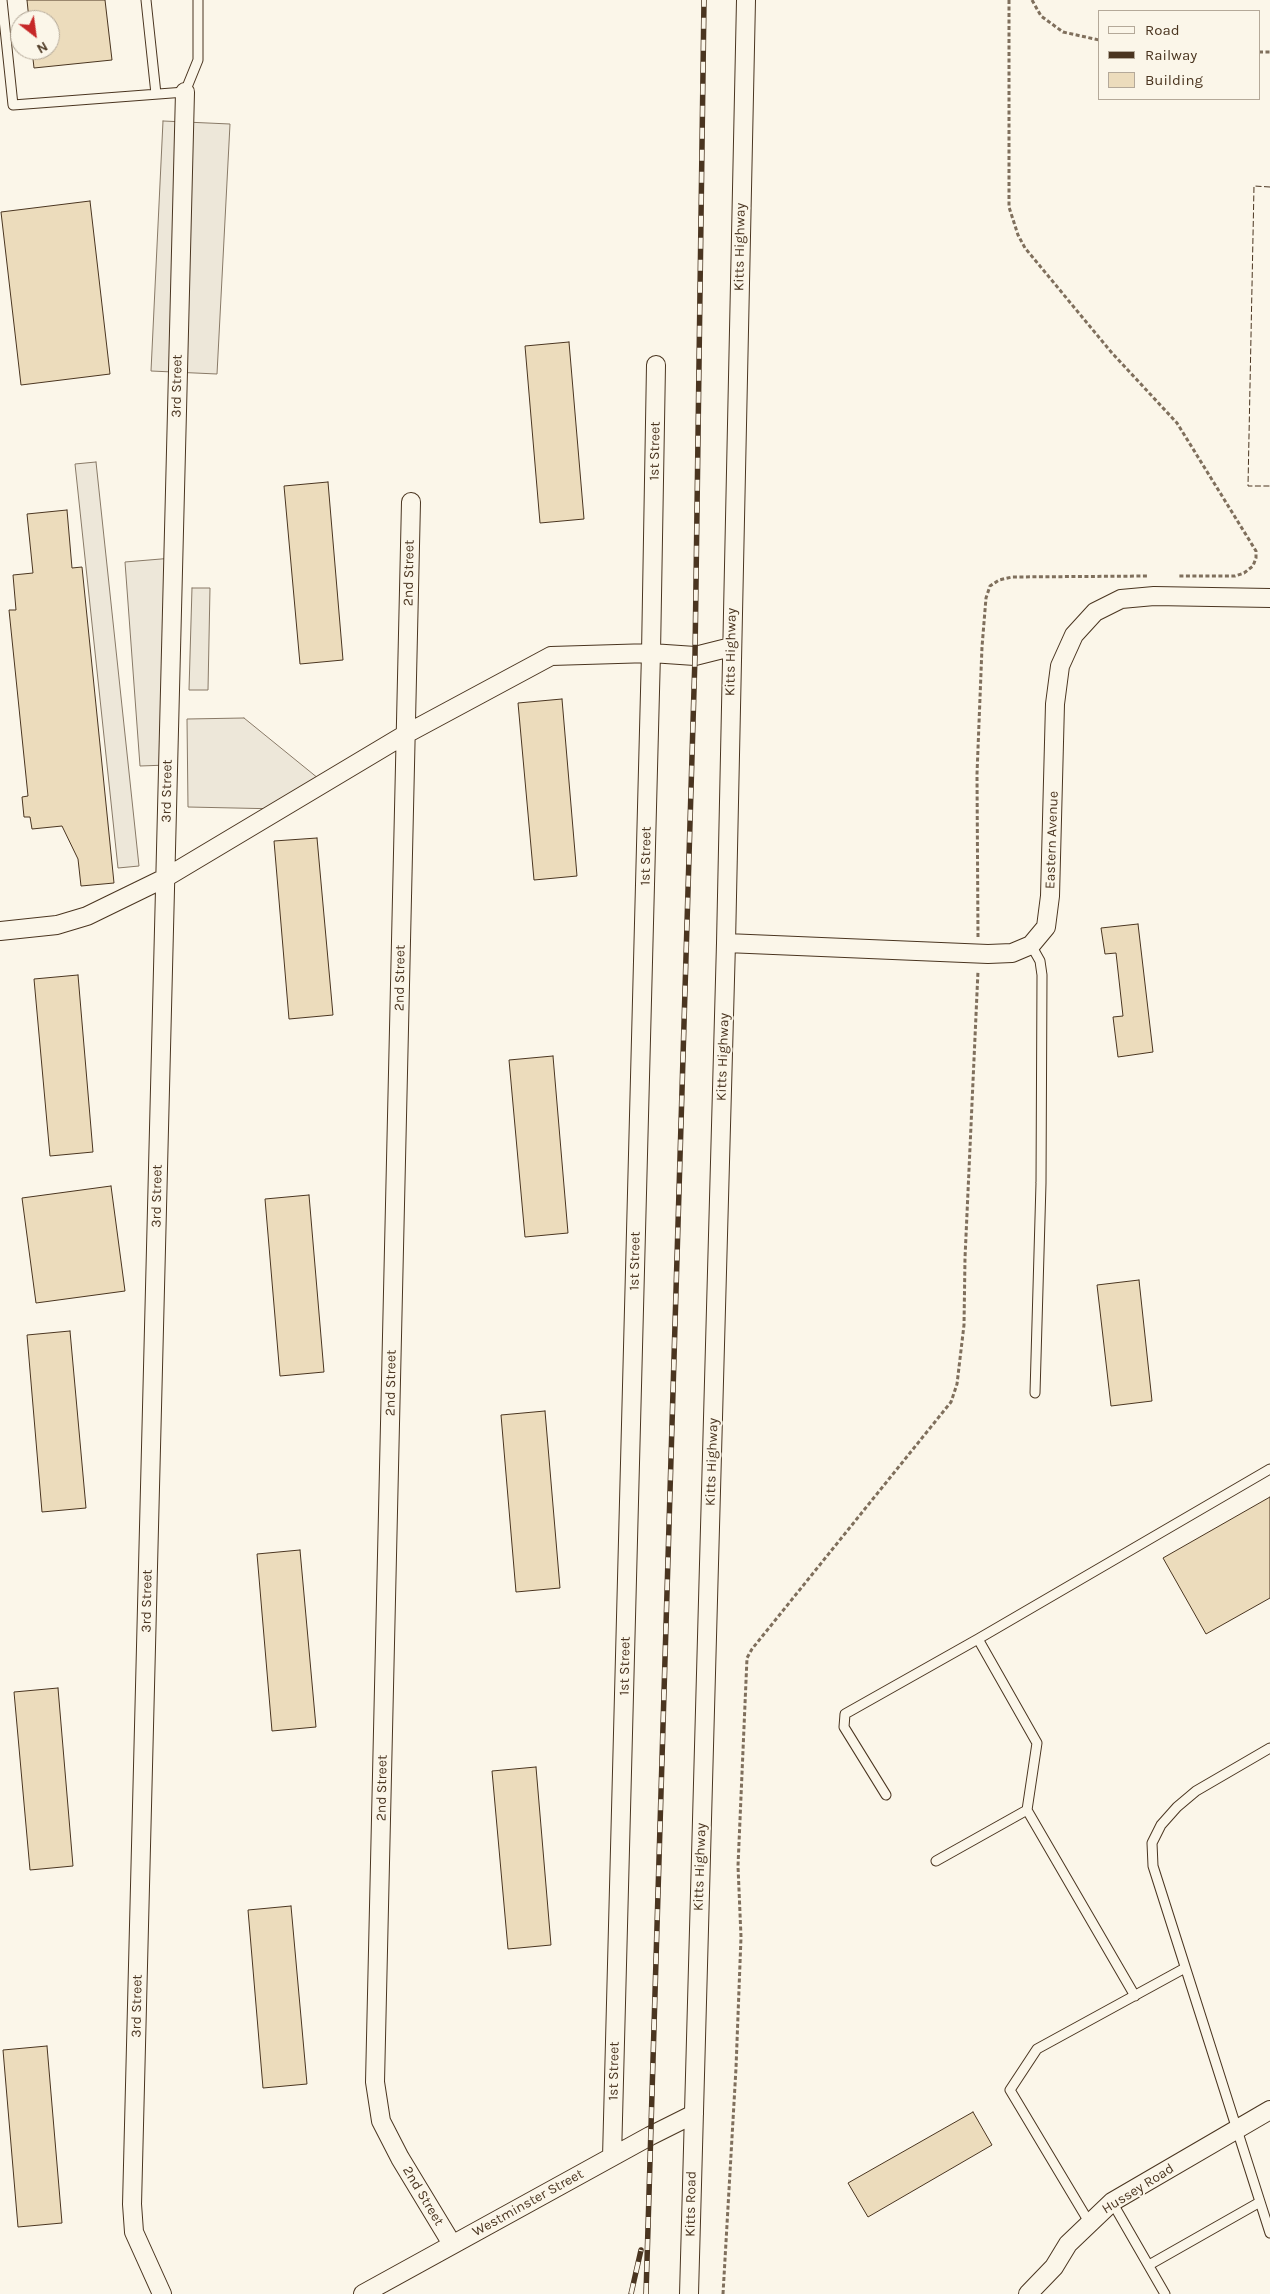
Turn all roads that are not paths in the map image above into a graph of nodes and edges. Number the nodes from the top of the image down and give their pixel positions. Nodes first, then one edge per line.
1 (2, 0) edge
2 (146, 0) edge
3 (198, 0) edge
4 (746, 0) edge
5 (185, 92) junction
6 (156, 94) junction
7 (656, 365) dead end
8 (411, 502) dead end
9 (1270, 598) edge
10 (731, 647) junction
11 (651, 653) junction
12 (406, 734) junction
13 (165, 878) junction
14 (0, 931) edge
15 (726, 943) junction
16 (1031, 945) junction
17 (1035, 1393) dead end
18 (1270, 1469) edge
19 (978, 1639) junction
20 (1270, 1748) edge
21 (886, 1795) dead end
22 (1027, 1810) junction
23 (936, 1860) dead end
24 (1185, 1968) junction
25 (1135, 1996) junction
26 (1270, 2110) edge
27 (694, 2114) junction
28 (1236, 2129) junction
29 (612, 2157) junction
30 (1112, 2202) junction
31 (1260, 2202) junction
32 (1089, 2222) junction
33 (1270, 2233) edge
34 (452, 2244) junction
35 (1149, 2265) junction
36 (162, 2294) edge
37 (363, 2294) edge
38 (689, 2294) edge
39 (1028, 2294) edge
40 (1165, 2294) edge

1 - 6 lane
2 - 6 lane
3 - 5 lane
4 - 10 street, Kitts Highway
5 - 6 lane
5 - 13 street, 3rd Street
7 - 11 street, 1st Street
8 - 12 street, 2nd Street
9 - 16 street, Eastern Avenue
10 - 11 street
10 - 15 street, Kitts Highway
11 - 12 street
11 - 29 street, 1st Street
12 - 13 street
12 - 34 street, 2nd Street
13 - 14 street
13 - 36 street, 3rd Street
15 - 16 street
15 - 27 street, Kitts Highway
16 - 17 lane
18 - 19 lane
19 - 21 lane
19 - 22 lane
20 - 24 lane
22 - 23 lane
22 - 25 lane
24 - 25 lane
24 - 28 lane
25 - 32 lane
26 - 28 street, Hussey Road
27 - 29 street, Westminster Street
27 - 38 street, Kitts Road
28 - 30 street, Hussey Road
28 - 31 lane
29 - 34 street, Westminster Street
30 - 32 street, Hussey Road
30 - 35 lane
31 - 33 lane
31 - 35 lane
32 - 39 street, Hussey Road
34 - 37 street, Westminster Street
35 - 40 lane

